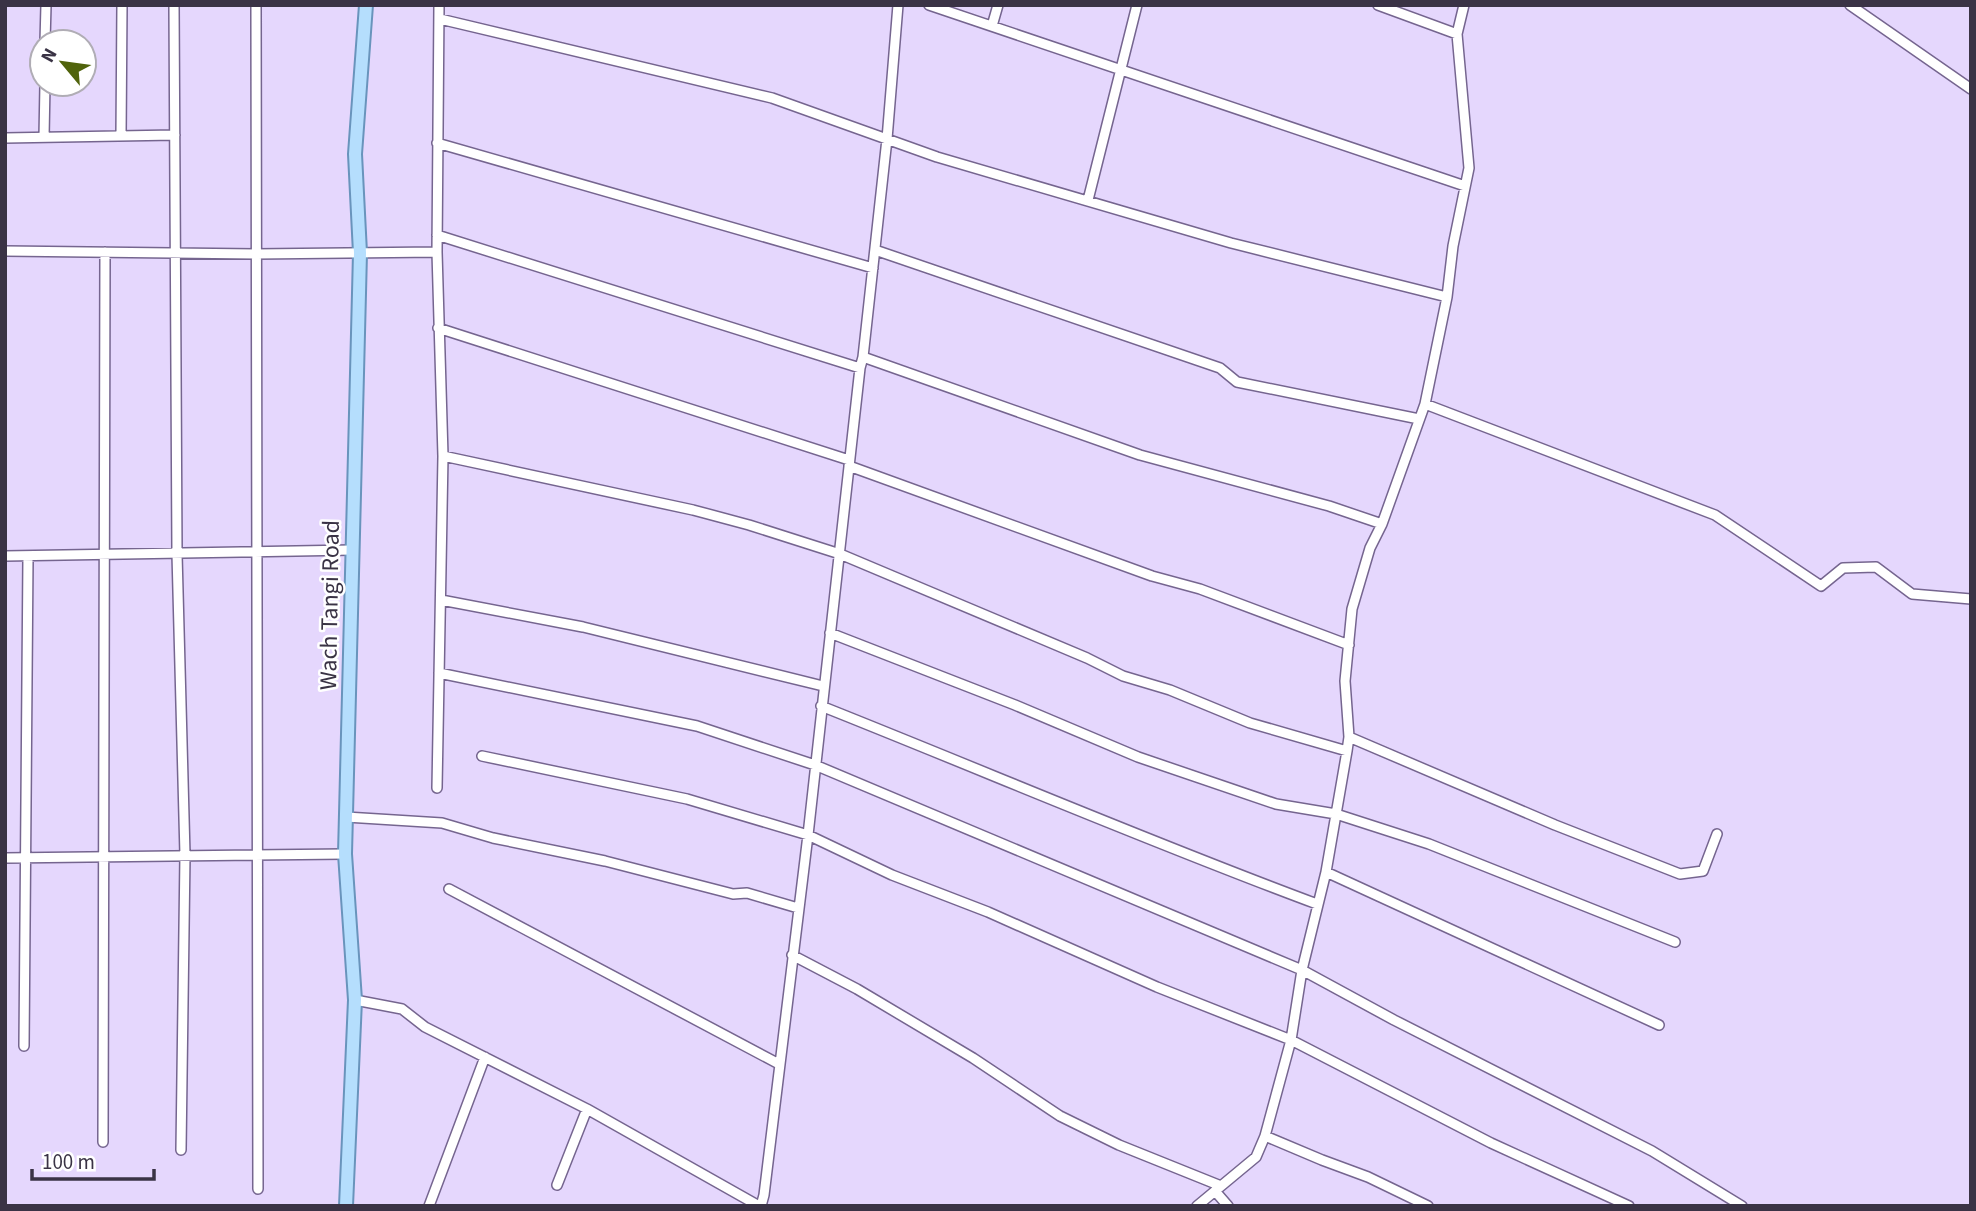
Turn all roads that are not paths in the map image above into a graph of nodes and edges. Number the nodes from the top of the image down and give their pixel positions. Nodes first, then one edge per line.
1 (46, 5) edge
2 (121, 5) edge
3 (174, 5) edge
4 (256, 5) edge
5 (366, 5) edge
6 (439, 5) edge
7 (898, 5) edge
8 (929, 5) edge
9 (998, 5) edge
10 (1138, 5) edge
11 (1378, 5) edge
12 (1464, 5) edge
13 (1850, 5) edge
14 (440, 19) junction
15 (992, 26) junction
16 (46, 28) edge
17 (1457, 34) junction
18 (1121, 69) junction
19 (1971, 89) edge
20 (45, 98) edge
21 (175, 135) junction
22 (121, 136) junction
23 (44, 137) junction
24 (5, 138) edge
25 (887, 139) junction
26 (437, 143) junction
27 (1465, 186) junction
28 (1088, 200) junction
29 (437, 235) junction
30 (875, 250) junction
31 (5, 251) edge
32 (105, 252) junction
33 (437, 252) junction
34 (176, 253) junction
35 (360, 253) junction
36 (256, 254) junction
37 (873, 268) junction
38 (1447, 297) junction
39 (438, 328) junction
40 (863, 356) junction
41 (860, 368) junction
42 (1425, 404) junction
43 (1419, 419) junction
44 (443, 456) junction
45 (849, 463) junction
46 (1382, 524) junction
47 (352, 550) junction
48 (257, 552) junction
49 (177, 554) junction
50 (840, 554) junction
51 (104, 555) junction
52 (5, 556) edge
53 (29, 557) junction
54 (1971, 599) edge
55 (441, 600) junction
56 (830, 633) junction
57 (1349, 645) junction
58 (439, 673) junction
59 (823, 686) junction
60 (821, 706) junction
61 (1349, 737) junction
62 (1347, 751) junction
63 (482, 756) dead end
64 (815, 765) junction
65 (437, 788) dead end
66 (1336, 814) junction
67 (346, 817) junction
68 (1717, 834) dead end
69 (808, 835) junction
70 (345, 854) junction
71 (185, 855) junction
72 (257, 855) junction
73 (104, 857) junction
74 (5, 858) edge
75 (26, 858) junction
76 (1326, 872) junction
77 (449, 889) dead end
78 (1317, 904) junction
79 (798, 908) junction
80 (1675, 942) dead end
81 (792, 955) junction
82 (1302, 970) junction
83 (355, 1000) junction
84 (1659, 1025) dead end
85 (1291, 1040) junction
86 (24, 1046) dead end
87 (485, 1057) junction
88 (779, 1064) junction
89 (587, 1109) junction
90 (1265, 1136) junction
91 (103, 1142) dead end
92 (181, 1150) dead end
93 (557, 1185) dead end
94 (1218, 1188) junction
95 (258, 1189) dead end
96 (1736, 1205) edge
97 (346, 1206) edge
98 (429, 1206) edge
99 (760, 1206) edge
100 (1197, 1206) edge
101 (1228, 1206) edge
102 (1428, 1206) edge
103 (1629, 1206) edge

1 - 16 street
2 - 22 street
3 - 21 street
4 - 36 street
5 - 35 main road, Wach Tangi Road
6 - 14 street
7 - 25 street
8 - 15 street
9 - 15 street
10 - 18 street
11 - 17 street
12 - 17 street
13 - 19 street
14 - 25 street
14 - 26 street
15 - 18 street
17 - 27 street
18 - 27 street
18 - 28 street
20 - 23 street
21 - 22 street
21 - 34 street
22 - 23 street
23 - 24 street
25 - 28 street
25 - 30 street
26 - 29 street
26 - 37 street
27 - 38 street
28 - 38 street
29 - 33 street
29 - 41 street
30 - 37 street
30 - 43 street
31 - 32 street
32 - 34 street
32 - 51 street
33 - 35 street
33 - 39 street
34 - 36 street
34 - 49 street
35 - 36 street
35 - 47 main road, Wach Tangi Road
36 - 48 street
37 - 40 street
38 - 42 street
39 - 44 street
39 - 45 street
40 - 41 street
40 - 46 street
41 - 45 street
42 - 43 street
42 - 54 street
43 - 46 street
44 - 50 street
44 - 55 street
45 - 50 street
45 - 57 street
46 - 57 street
47 - 48 street
47 - 67 main road, Wach Tangi Road
48 - 49 street
48 - 72 street
49 - 51 street
49 - 71 street
50 - 56 street
50 - 62 street
51 - 53 street
51 - 73 street
52 - 53 street
53 - 75 street
55 - 58 street
55 - 59 street
56 - 59 street
56 - 66 street
57 - 61 street
58 - 64 street
58 - 65 street
59 - 60 street
60 - 64 street
60 - 78 street
61 - 62 street
61 - 68 street
62 - 66 street
63 - 69 street
64 - 69 street
64 - 82 street
66 - 76 street
66 - 80 street
67 - 70 main road, Wach Tangi Road
67 - 79 street
69 - 79 street
69 - 85 street
70 - 72 street
70 - 83 main road, Wach Tangi Road
71 - 72 street
71 - 73 street
71 - 92 street
72 - 95 street
73 - 75 street
73 - 91 street
74 - 75 street
75 - 86 street
76 - 78 street
76 - 84 street
77 - 88 street
78 - 82 street
79 - 81 street
81 - 88 street
81 - 94 street
82 - 85 street
82 - 96 street
83 - 87 street
83 - 97 main road, Wach Tangi Road
85 - 90 street
85 - 103 street
87 - 89 street
87 - 98 street
88 - 99 street
89 - 93 street
89 - 99 street
90 - 94 street
90 - 102 street
94 - 100 street
94 - 101 street

